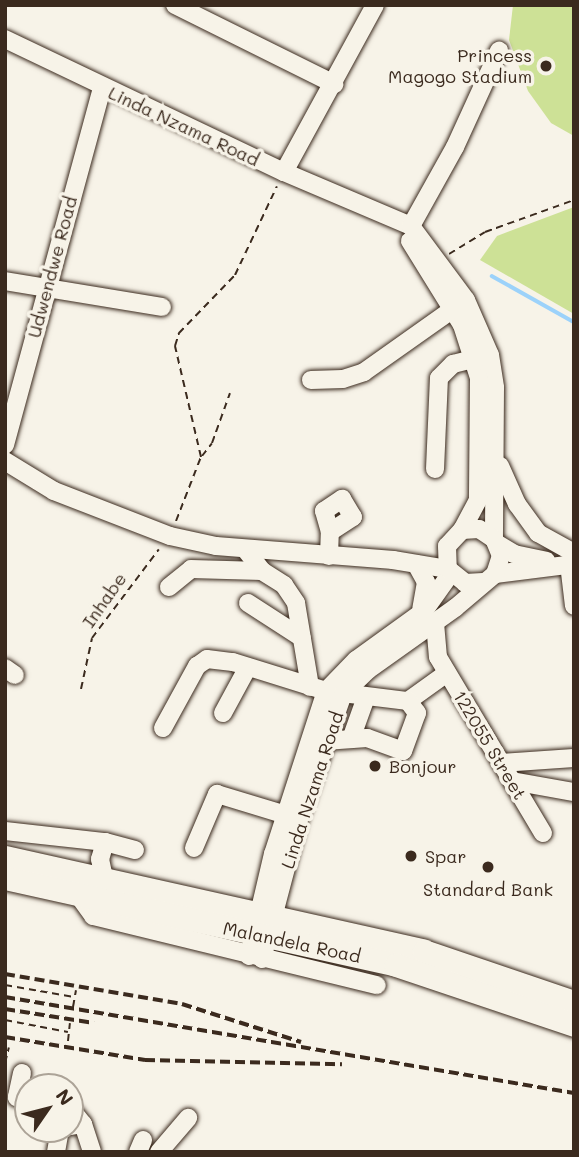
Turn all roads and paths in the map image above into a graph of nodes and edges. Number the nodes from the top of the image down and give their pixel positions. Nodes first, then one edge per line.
1 (175, 5) edge
2 (374, 6) edge
3 (5, 39) edge
4 (499, 51) dead end
5 (334, 84) junction
6 (102, 89) junction
7 (284, 173) junction
8 (574, 200) edge
9 (365, 206) junction
10 (411, 226) junction
11 (439, 260) junction
12 (5, 281) edge
13 (46, 286) junction
14 (459, 304) junction
15 (162, 307) dead end
16 (482, 356) junction
17 (5, 369) edge
18 (24, 371) junction
19 (311, 380) dead end
20 (230, 393) dead end
21 (5, 445) edge
22 (496, 446) junction
23 (201, 457) junction
24 (5, 461) edge
25 (435, 469) dead end
26 (330, 532) dead end
27 (456, 535) junction
28 (170, 536) junction
29 (495, 541) junction
30 (244, 549) junction
31 (329, 556) junction
32 (393, 560) junction
33 (569, 562) edge
34 (416, 564) junction
35 (262, 570) junction
36 (449, 571) junction
37 (489, 578) junction
38 (169, 587) dead end
39 (247, 603) dead end
40 (574, 606) edge
41 (417, 618) junction
42 (435, 623) junction
43 (302, 638) junction
44 (405, 644) junction
45 (381, 652) junction
46 (438, 657) junction
47 (248, 667) junction
48 (447, 673) junction
49 (81, 689) dead end
50 (327, 691) junction
51 (366, 697) junction
52 (408, 701) junction
53 (223, 713) dead end
54 (163, 728) dead end
55 (351, 739) junction
56 (319, 748) junction
57 (574, 758) edge
58 (501, 763) junction
59 (512, 781) junction
60 (574, 792) edge
61 (292, 817) junction
62 (5, 831) edge
63 (543, 833) dead end
64 (194, 848) dead end
65 (135, 850) dead end
66 (5, 857) edge
67 (94, 869) junction
68 (5, 878) edge
69 (261, 935) junction
70 (5, 985) edge
71 (377, 985) dead end
72 (76, 990) dead end
73 (74, 997) junction
74 (574, 1002) edge
75 (73, 1007) dead end
76 (5, 1020) edge
77 (70, 1023) dead end
78 (574, 1025) edge
79 (68, 1032) junction
80 (68, 1041) dead end
81 (9, 1047) dead end
82 (5, 1063) edge
83 (188, 1118) dead end
84 (159, 1152) edge

1 - 5 street
2 - 5 street
3 - 6 street, Linda Nzama Road
4 - 10 street
5 - 7 street
6 - 7 street, Linda Nzama Road
6 - 13 street, Udwendwe Road
7 - 9 street, Linda Nzama Road
7 - 23 path
8 - 11 path
9 - 10 street, Linda Nzama Road
9 - 14 street, Linda Nzama Road
10 - 11 street, Linda Nzama Road
11 - 14 street, Linda Nzama Road
12 - 13 street
13 - 15 street
13 - 18 street, Udwendwe Road
14 - 16 street, Linda Nzama Road
14 - 19 street
16 - 22 street, Linda Nzama Road
16 - 25 street
16 - 27 street, Linda Nzama Road
17 - 18 street
18 - 21 street, Udwendwe Road
20 - 23 path, Inhabe
22 - 29 street, Linda Nzama Road
22 - 33 street
23 - 28 path, Inhabe
24 - 28 street
26 - 31 street
27 - 29 street
27 - 32 street
27 - 36 street
28 - 30 street
28 - 49 path, Inhabe
29 - 33 street
29 - 37 street
30 - 31 street
30 - 35 street
31 - 32 street
32 - 34 street
33 - 37 street
33 - 40 street
34 - 36 street
34 - 41 street
35 - 38 street
35 - 43 street
36 - 37 street
36 - 41 street, Linda Nzama Road
37 - 42 street, Linda Nzama Road
39 - 43 street
41 - 45 street, Linda Nzama Road
42 - 44 street, Linda Nzama Road
42 - 46 street, 122055 Street
43 - 50 street
44 - 45 street, Linda Nzama Road
44 - 46 street
45 - 50 street, Linda Nzama Road
46 - 48 street, 122055 Street
47 - 50 street
47 - 53 street
47 - 54 street
48 - 52 street
48 - 58 street, 122055 Street
50 - 51 street
50 - 56 street, Linda Nzama Road
51 - 52 street
51 - 55 street
52 - 55 street
55 - 56 street
56 - 61 street, Linda Nzama Road
57 - 58 street
58 - 59 street, 122055 Street
59 - 60 street
59 - 63 street, 122055 Street
61 - 64 street
61 - 69 street, Linda Nzama Road
62 - 67 street
65 - 67 street
66 - 67 main road, Malandela Road
67 - 68 main road, Malandela Road
67 - 69 main road, Malandela Road
67 - 69 street
69 - 71 street
69 - 74 main road, Malandela Road
69 - 78 main road, Malandela Road
70 - 73 path
72 - 73 path
73 - 75 path
76 - 79 path
77 - 79 path
79 - 80 path
81 - 82 path
83 - 84 street

